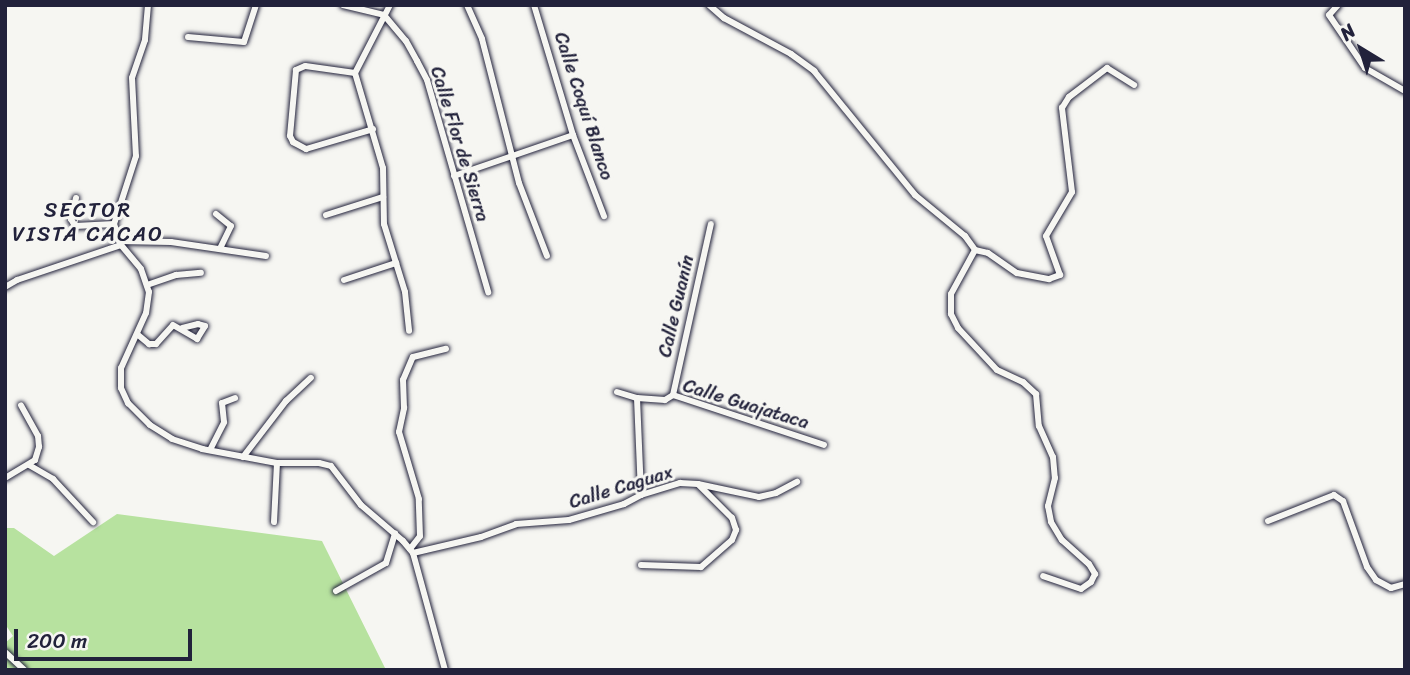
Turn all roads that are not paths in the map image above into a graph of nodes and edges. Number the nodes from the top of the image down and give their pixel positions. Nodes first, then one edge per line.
1 (148, 5) edge
2 (256, 5) edge
3 (343, 5) edge
4 (390, 5) edge
5 (467, 5) edge
6 (534, 5) edge
7 (709, 5) edge
8 (1338, 5) edge
9 (384, 15) junction
10 (188, 37) dead end
11 (355, 73) junction
12 (1134, 85) dead end
13 (1405, 91) edge
14 (373, 129) junction
15 (573, 135) junction
16 (510, 156) junction
17 (454, 176) junction
18 (383, 197) junction
19 (76, 198) dead end
20 (216, 214) dead end
21 (326, 215) dead end
22 (604, 216) dead end
23 (114, 224) junction
24 (711, 225) dead end
25 (120, 243) junction
26 (220, 249) junction
27 (975, 250) junction
28 (547, 256) dead end
29 (266, 257) dead end
30 (396, 263) junction
31 (201, 273) dead end
32 (344, 280) dead end
33 (147, 285) junction
34 (5, 288) edge
35 (488, 292) dead end
36 (182, 328) dead end
37 (409, 331) dead end
38 (137, 334) junction
39 (446, 349) dead end
40 (310, 378) dead end
41 (617, 392) dead end
42 (673, 395) junction
43 (235, 398) dead end
44 (637, 398) junction
45 (22, 405) dead end
46 (824, 445) dead end
47 (209, 450) junction
48 (243, 457) junction
49 (277, 463) junction
50 (29, 465) junction
51 (5, 478) edge
52 (797, 482) dead end
53 (698, 484) junction
54 (640, 495) junction
55 (1268, 521) dead end
56 (93, 522) dead end
57 (274, 522) dead end
58 (395, 533) junction
59 (411, 551) junction
60 (641, 565) dead end
61 (1042, 576) dead end
62 (1405, 584) edge
63 (336, 591) dead end
64 (5, 652) edge
65 (24, 670) edge
66 (445, 670) edge

1 - 23 street
2 - 10 street
3 - 9 street
4 - 9 street
5 - 16 street
6 - 15 street, Calle Coquí Blanco
7 - 27 street
8 - 13 street
9 - 11 street
9 - 17 street, Calle Flor de Sierra
11 - 14 street
11 - 14 street
12 - 27 street
14 - 18 street
15 - 16 street
15 - 22 street, Calle Coquí Blanco
16 - 17 street
16 - 28 street
17 - 35 street, Calle Flor de Sierra
18 - 21 street
18 - 30 street
19 - 23 street
20 - 26 street
23 - 25 street
24 - 42 street, Calle Guanín
25 - 26 street
25 - 33 street
25 - 34 street
26 - 29 street
27 - 61 street
30 - 32 street
30 - 37 street
31 - 33 street
33 - 38 street
36 - 38 street
38 - 47 street
39 - 59 street
40 - 48 street
41 - 44 street, Calle Guajataca
42 - 44 street, Calle Guajataca
42 - 46 street, Calle Guajataca
43 - 47 street
44 - 54 street
45 - 50 street
47 - 48 street
48 - 49 street
49 - 57 street
49 - 58 street
50 - 51 street
50 - 56 street
52 - 53 street, Calle Caguax
53 - 54 street, Calle Caguax
53 - 60 street
54 - 59 street, Calle Caguax
55 - 62 street
58 - 59 street
58 - 63 street
59 - 66 street
64 - 65 street

